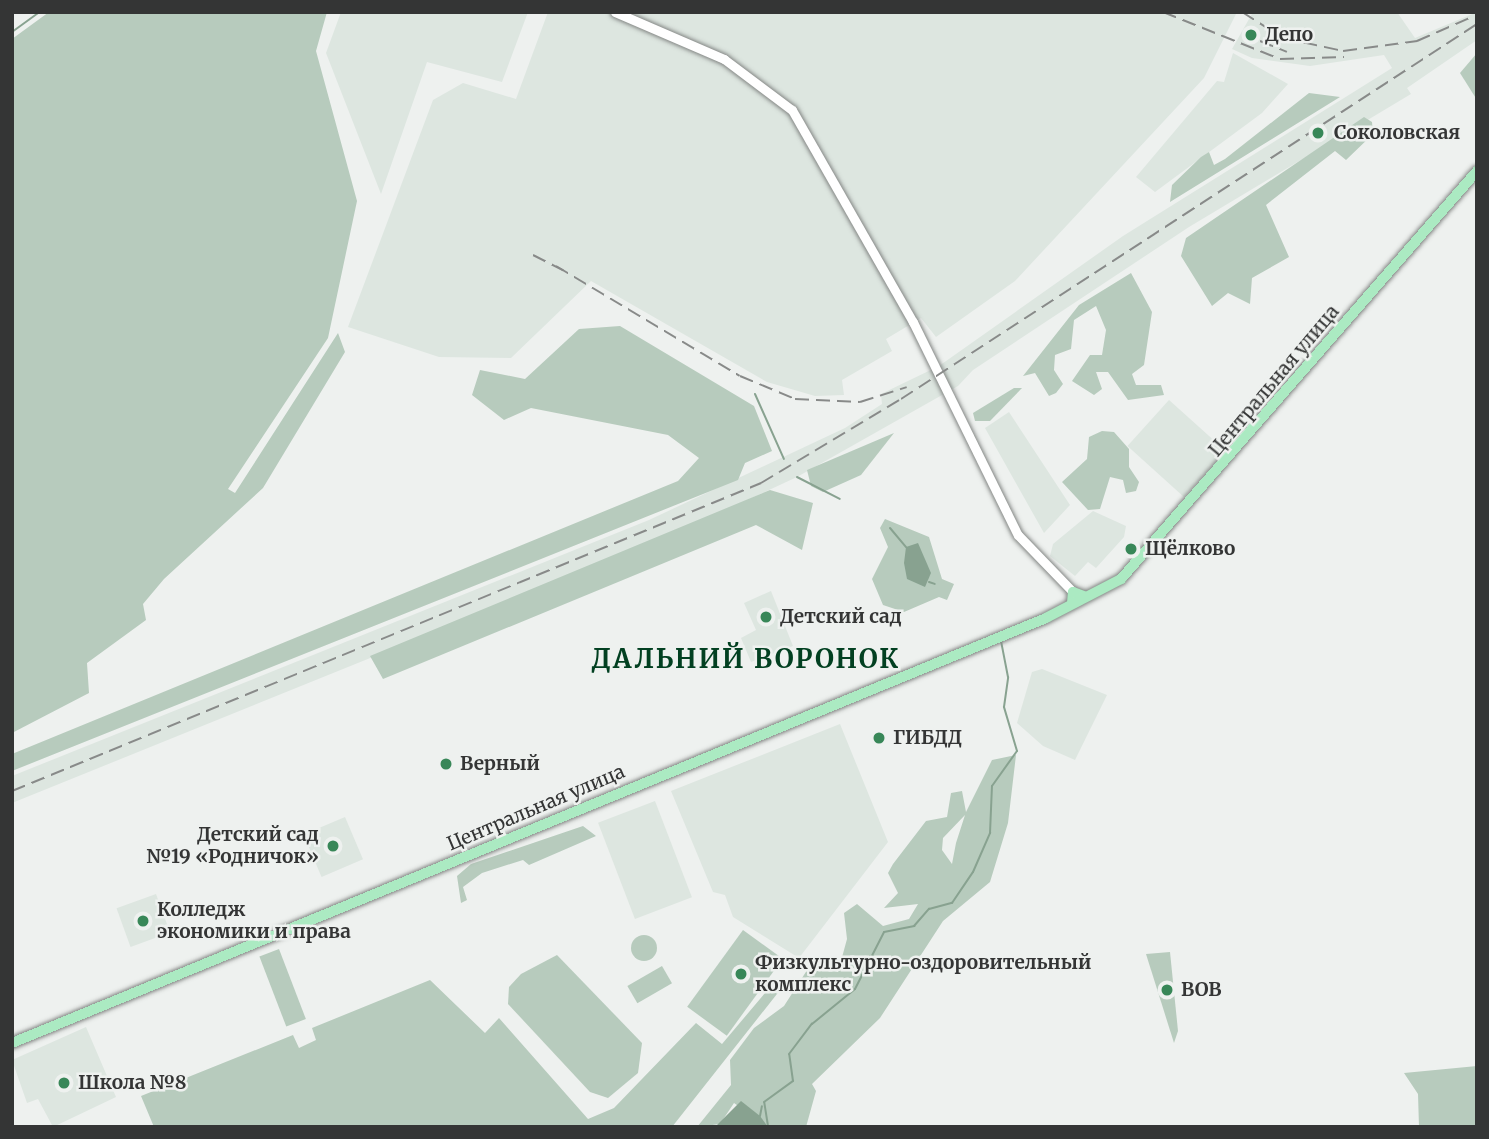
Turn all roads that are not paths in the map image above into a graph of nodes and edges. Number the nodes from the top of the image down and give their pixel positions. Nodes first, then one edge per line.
1 (615, 12) edge
2 (1477, 171) edge
3 (1076, 597) junction
4 (12, 1043) edge

1 - 3 street
2 - 3 main road, Центральная улица
3 - 4 main road, Центральная улица

